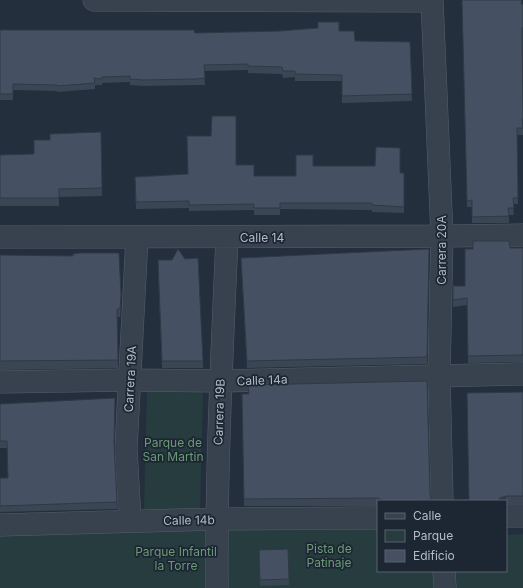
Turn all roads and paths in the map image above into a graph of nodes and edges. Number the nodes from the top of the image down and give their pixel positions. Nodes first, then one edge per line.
1 (94, 0) edge
2 (432, 1) edge
3 (523, 235) edge
4 (442, 236) junction
5 (137, 237) junction
6 (227, 237) junction
7 (0, 238) edge
8 (523, 374) edge
9 (439, 375) junction
10 (130, 380) junction
11 (220, 381) junction
12 (0, 382) edge
13 (442, 500) edge
14 (507, 516) edge
15 (523, 516) edge
16 (377, 518) edge
17 (216, 519) junction
18 (130, 521) junction
19 (0, 525) edge
20 (444, 572) edge
21 (217, 588) edge
22 (445, 588) edge

1 - 2 street
2 - 4 street, Carrera 20A
3 - 4 street, Calle 14
4 - 6 street, Calle 14
4 - 9 street, Carrera 20A
5 - 6 street, Calle 14
5 - 7 street, Calle 14
5 - 10 street, Carrera 19A
6 - 11 street, Carrera 19B
8 - 9 street, Calle 14a
9 - 11 street, Calle 14a
9 - 13 street, Carrera 20A
10 - 11 street, Calle 14a
10 - 12 street, Calle 14a
10 - 18 street, Carrera 19A
11 - 17 street, Carrera 19B
14 - 15 street
16 - 17 street, Calle 14b
17 - 18 street, Calle 14b
17 - 21 street, Carrera 19B
18 - 19 street, Calle 14b
20 - 22 street

